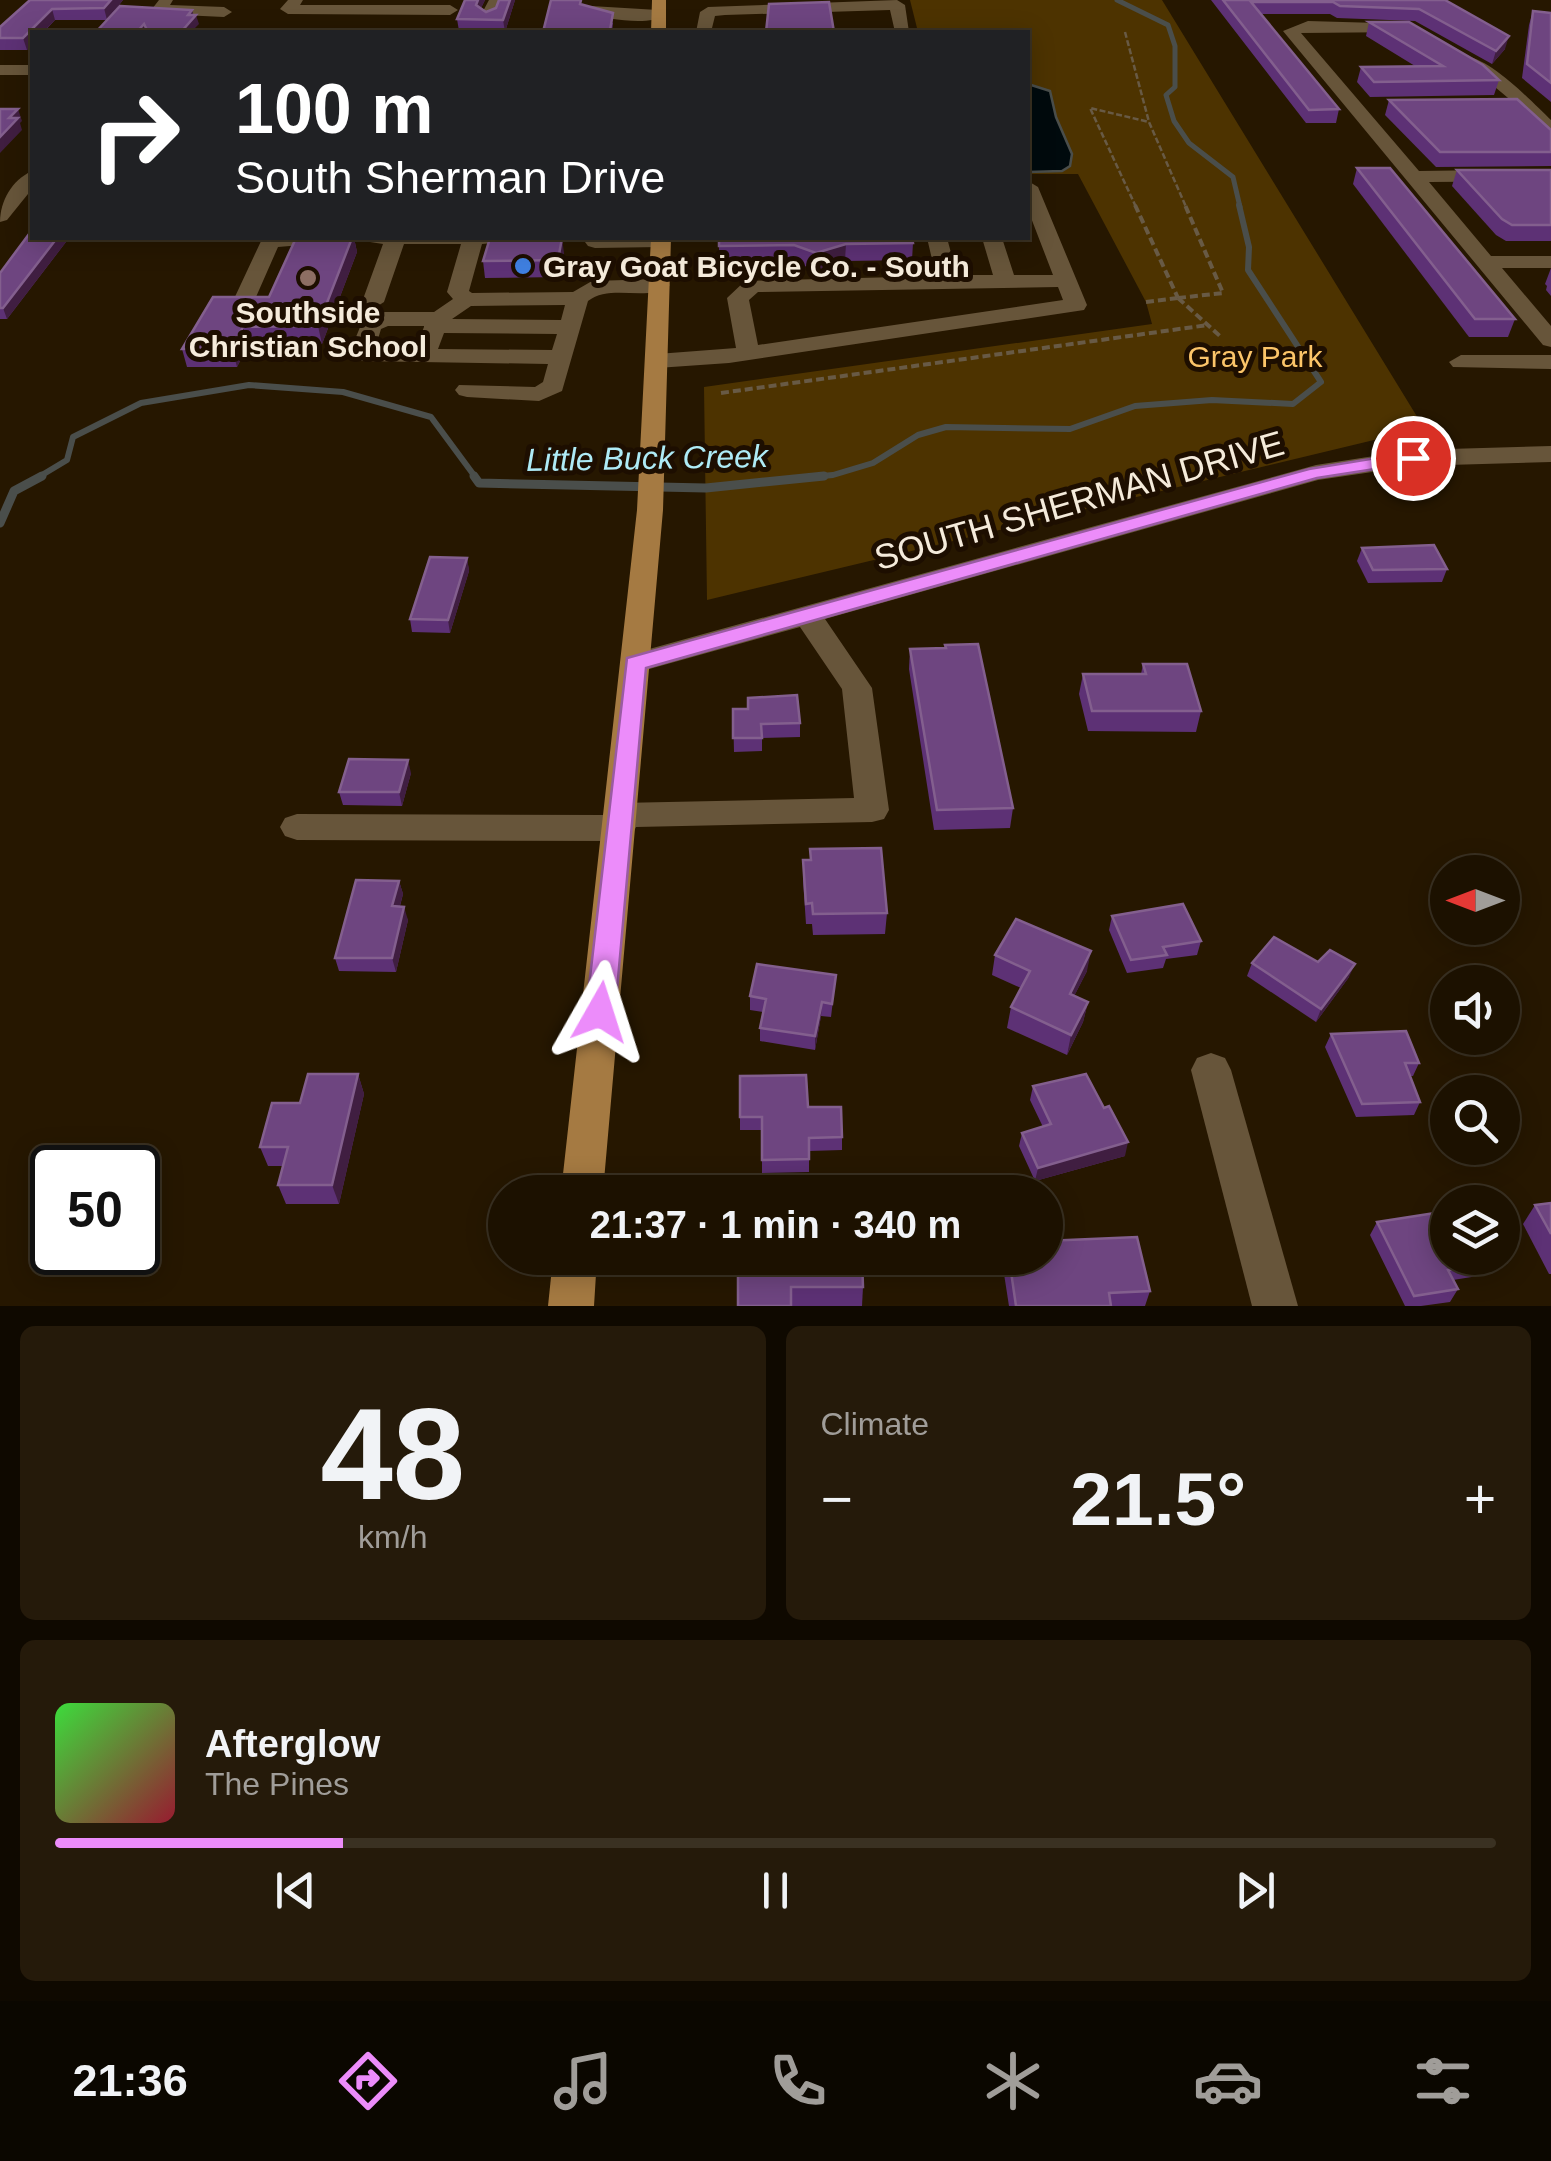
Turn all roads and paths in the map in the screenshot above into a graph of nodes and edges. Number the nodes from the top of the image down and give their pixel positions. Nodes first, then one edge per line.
1 (166, 0) edge
2 (452, 5) edge
3 (744, 5) edge
4 (592, 6) edge
5 (658, 7) edge
6 (851, 9) edge
7 (288, 10) edge
8 (224, 12) dead end
9 (618, 24) edge
10 (441, 30) edge
11 (704, 30) edge
12 (743, 30) edge
13 (902, 30) edge
14 (1417, 31) edge
15 (1125, 32) dead end
16 (1456, 54) edge
17 (0, 70) edge
18 (30, 70) edge
19 (1486, 104) edge
20 (1524, 104) junction
21 (1149, 122) junction
22 (1551, 129) edge
23 (1551, 175) edge
24 (1414, 177) junction
25 (30, 179) edge
26 (1030, 192) edge
27 (0, 216) edge
28 (276, 240) edge
29 (386, 240) edge
30 (472, 240) edge
31 (588, 240) edge
32 (661, 240) edge
33 (938, 240) edge
34 (993, 240) edge
35 (1486, 262) junction
36 (1551, 262) edge
37 (1064, 280) junction
38 (948, 282) junction
39 (1006, 282) junction
40 (919, 283) junction
41 (660, 285) junction
42 (585, 292) junction
43 (1178, 298) junction
44 (467, 300) junction
45 (244, 301) edge
46 (373, 302) dead end
47 (1146, 302) dead end
48 (437, 322) junction
49 (928, 325) junction
50 (1208, 325) junction
51 (570, 327) junction
52 (1221, 337) dead end
53 (1551, 340) edge
54 (748, 353) junction
55 (424, 356) junction
56 (562, 358) junction
57 (657, 360) junction
58 (1461, 362) dead end
59 (1551, 362) edge
60 (467, 390) dead end
61 (721, 393) dead end
62 (1551, 454) edge
63 (807, 615) junction
64 (635, 664) junction
65 (619, 822) junction
66 (297, 827) dead end
67 (1211, 1070) dead end
68 (584, 1175) edge
69 (574, 1275) edge
70 (570, 1306) edge
71 (1274, 1306) edge

1 - 8 street
2 - 7 street
2 - 10 street
3 - 6 street
3 - 11 street
3 - 12 street
4 - 9 street
5 - 9 street
6 - 13 street
14 - 24 street
15 - 21 path
16 - 20 street
17 - 18 street
19 - 20 street
20 - 22 street
21 - 43 path
21 - 43 path
23 - 24 street
24 - 35 street
25 - 27 street
26 - 37 street
28 - 45 street
29 - 46 street
30 - 44 street
31 - 42 street
32 - 41 main road
33 - 38 street
34 - 39 street
35 - 36 street
35 - 53 street
37 - 39 street
37 - 49 street
38 - 39 street
38 - 40 street
40 - 49 street
40 - 54 street
41 - 42 street
41 - 57 main road
42 - 44 street
42 - 51 street
43 - 47 path
43 - 50 path
44 - 48 street
48 - 51 street
48 - 55 street
48 - 55 street
49 - 54 street
50 - 52 path
50 - 61 path
51 - 56 street
54 - 57 street
55 - 56 street
56 - 60 street
57 - 64 main road
58 - 59 street
62 - 63 street, SOUTH SHERMAN DRIVE
63 - 64 street, SOUTH SHERMAN DRIVE
63 - 65 street
64 - 65 main road
65 - 66 street
65 - 68 main road
67 - 71 street
69 - 70 main road

